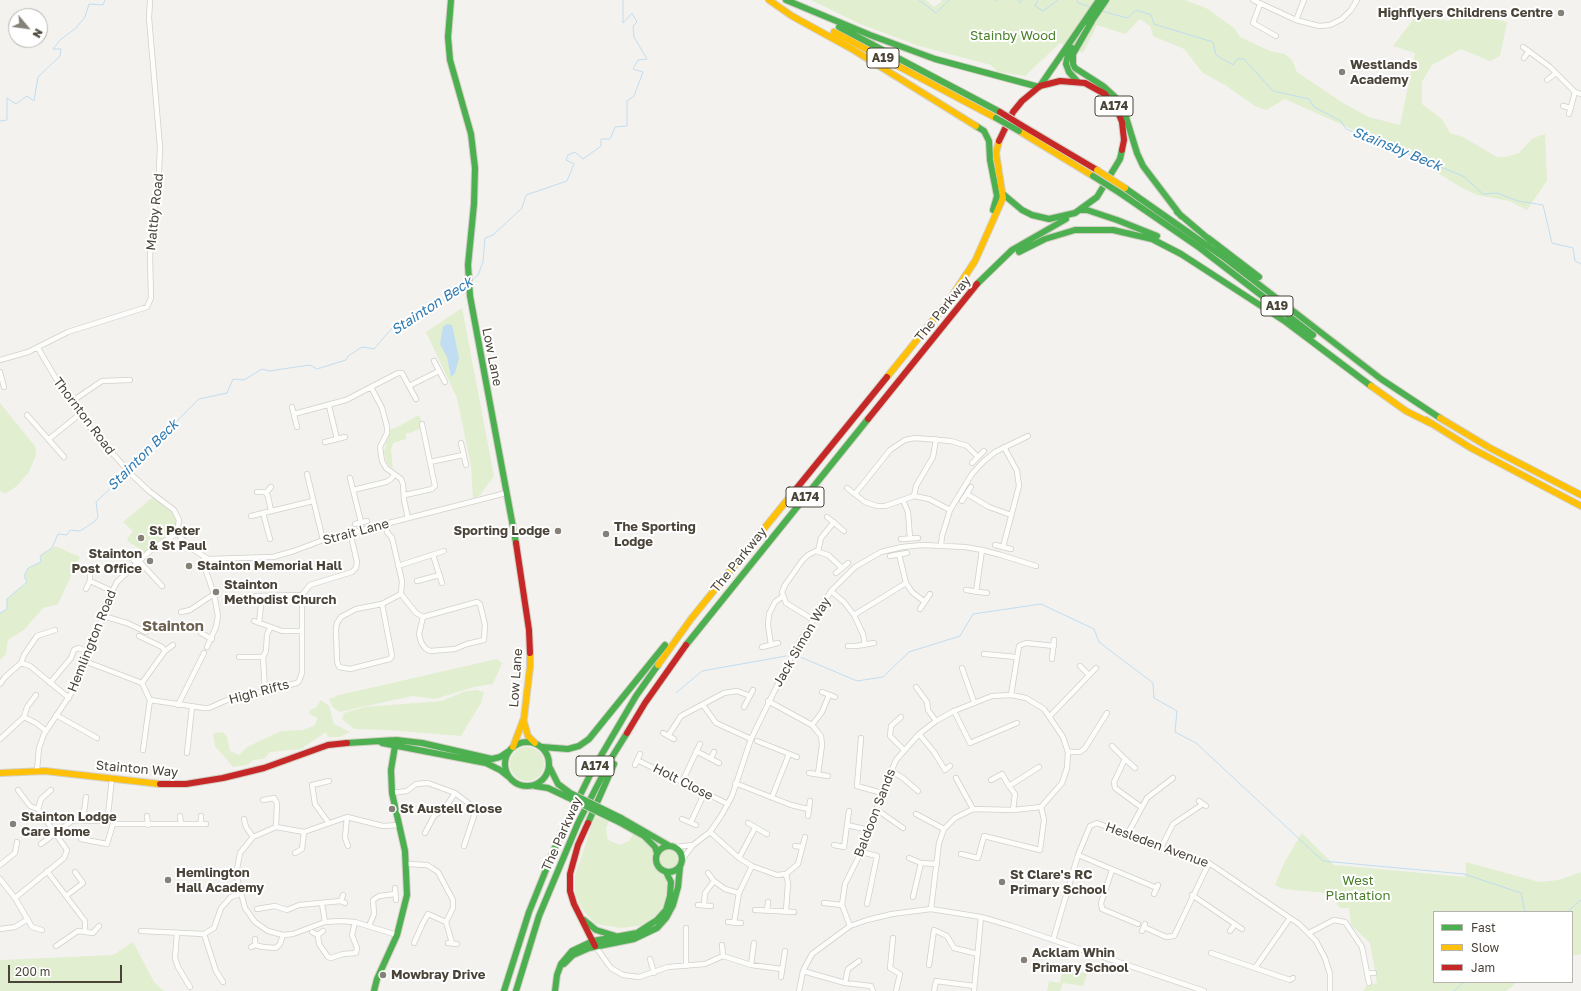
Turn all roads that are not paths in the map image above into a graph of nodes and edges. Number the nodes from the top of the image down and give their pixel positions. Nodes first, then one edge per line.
1 (150, 0) edge
2 (451, 0) edge
3 (770, 0) edge
4 (785, 0) edge
5 (1099, 0) edge
6 (1106, 0) edge
7 (1253, 0) edge
8 (1267, 0) edge
9 (1304, 0) edge
10 (1357, 0) edge
11 (1260, 4) junction
12 (1265, 6) junction
13 (1091, 19) junction
14 (1296, 20) junction
15 (1276, 36) dead end
16 (1523, 48) dead end
17 (1529, 52) junction
18 (1524, 58) dead end
19 (1556, 73) junction
20 (1547, 80) dead end
21 (1077, 81) junction
22 (1039, 87) junction
23 (1575, 92) junction
24 (1581, 94) edge
25 (1563, 106) dead end
26 (1571, 108) junction
27 (1569, 114) dead end
28 (1020, 128) junction
29 (1123, 131) junction
30 (995, 183) junction
31 (1122, 191) junction
32 (1003, 193) junction
33 (1078, 212) junction
34 (1181, 216) junction
35 (1208, 238) junction
36 (966, 276) junction
37 (1222, 280) junction
38 (1256, 282) junction
39 (954, 314) junction
40 (38, 348) junction
41 (0, 360) edge
42 (434, 361) dead end
43 (439, 371) junction
44 (0, 372) edge
45 (130, 380) dead end
46 (445, 382) dead end
47 (409, 386) junction
48 (4, 387) dead end
49 (371, 387) junction
50 (1405, 395) junction
51 (416, 399) dead end
52 (71, 402) junction
53 (329, 406) junction
54 (292, 407) dead end
55 (80, 414) junction
56 (294, 414) junction
57 (27, 415) dead end
58 (1430, 423) junction
59 (422, 424) dead end
60 (297, 426) dead end
61 (423, 430) junction
62 (417, 432) dead end
63 (1028, 436) dead end
64 (345, 437) dead end
65 (336, 439) junction
66 (936, 439) junction
67 (49, 440) junction
68 (325, 442) dead end
69 (461, 443) dead end
70 (1004, 446) junction
71 (984, 451) dead end
72 (463, 454) junction
73 (64, 457) dead end
74 (978, 457) junction
75 (430, 462) junction
76 (972, 463) dead end
77 (466, 465) dead end
78 (307, 474) dead end
79 (394, 475) junction
80 (350, 478) dead end
81 (271, 487) dead end
82 (971, 487) dead end
83 (847, 488) dead end
84 (353, 490) junction
85 (257, 492) dead end
86 (266, 493) junction
87 (506, 493) junction
88 (855, 494) junction
89 (967, 494) junction
90 (405, 495) junction
91 (1581, 495) edge
92 (914, 496) junction
93 (902, 500) junction
94 (313, 501) junction
95 (962, 501) dead end
96 (1581, 506) edge
97 (950, 510) junction
98 (271, 511) junction
99 (263, 513) junction
100 (1011, 515) junction
101 (251, 516) dead end
102 (827, 517) dead end
103 (408, 518) junction
104 (367, 521) dead end
105 (361, 522) junction
106 (834, 522) junction
107 (355, 524) dead end
108 (386, 524) junction
109 (197, 530) dead end
110 (844, 530) dead end
111 (350, 532) junction
112 (177, 533) junction
113 (910, 538) junction
114 (918, 538) dead end
115 (270, 539) dead end
116 (901, 539) dead end
117 (323, 540) junction
118 (995, 545) dead end
119 (942, 546) junction
120 (1003, 547) junction
121 (982, 550) junction
122 (1011, 550) dead end
123 (444, 551) dead end
124 (818, 551) junction
125 (126, 553) dead end
126 (907, 553) dead end
127 (899, 554) junction
128 (433, 555) junction
129 (890, 556) dead end
130 (204, 558) junction
131 (138, 562) junction
132 (848, 563) dead end
133 (398, 566) junction
134 (1036, 566) dead end
135 (733, 567) junction
136 (842, 568) junction
137 (836, 573) dead end
138 (90, 574) dead end
139 (440, 575) junction
140 (90, 581) junction
141 (417, 581) dead end
142 (442, 583) dead end
143 (906, 583) junction
144 (162, 586) dead end
145 (86, 589) dead end
146 (966, 590) dead end
147 (112, 591) junction
148 (831, 591) junction
149 (976, 592) junction
150 (987, 592) dead end
151 (214, 594) junction
152 (401, 594) junction
153 (930, 594) dead end
154 (302, 595) junction
155 (783, 596) junction
156 (925, 602) junction
157 (382, 604) junction
158 (920, 609) dead end
159 (181, 612) dead end
160 (854, 615) junction
161 (103, 616) junction
162 (422, 617) junction
163 (812, 619) junction
164 (270, 628) junction
165 (55, 630) dead end
166 (302, 631) junction
167 (146, 632) dead end
168 (201, 633) dead end
169 (139, 636) dead end
170 (212, 639) junction
171 (1054, 640) dead end
172 (778, 643) dead end
173 (874, 643) dead end
174 (173, 645) dead end
175 (771, 645) junction
176 (865, 645) junction
177 (848, 646) dead end
178 (1054, 646) junction
179 (208, 647) dead end
180 (762, 647) dead end
181 (165, 651) junction
182 (90, 652) junction
183 (204, 653) dead end
184 (988, 656) dead end
185 (238, 657) dead end
186 (262, 657) junction
187 (1016, 657) junction
188 (1052, 659) dead end
189 (87, 662) junction
190 (22, 663) junction
191 (1080, 666) dead end
192 (962, 668) dead end
193 (1096, 668) dead end
194 (1089, 675) junction
195 (658, 682) junction
196 (142, 683) junction
197 (0, 684) edge
198 (50, 684) junction
199 (916, 687) dead end
200 (754, 690) dead end
201 (265, 691) junction
202 (822, 692) dead end
203 (36, 695) dead end
204 (829, 695) junction
205 (1011, 695) junction
206 (750, 696) junction
207 (835, 697) dead end
208 (69, 698) junction
209 (150, 700) junction
210 (768, 700) junction
211 (974, 702) junction
212 (178, 705) junction
213 (703, 705) junction
214 (192, 707) junction
215 (744, 707) dead end
216 (954, 711) junction
217 (1107, 712) dead end
218 (56, 715) junction
219 (1050, 716) junction
220 (24, 717) junction
221 (901, 717) dead end
222 (524, 718) junction
223 (936, 721) junction
224 (1017, 723) dead end
225 (812, 725) junction
226 (46, 730) junction
227 (663, 733) dead end
228 (919, 734) junction
229 (668, 736) junction
230 (97, 738) dead end
231 (674, 738) dead end
232 (862, 738) dead end
233 (751, 739) junction
234 (0, 740) edge
235 (757, 741) dead end
236 (395, 742) junction
237 (700, 744) dead end
238 (539, 746) junction
239 (1112, 746) dead end
240 (511, 749) junction
241 (143, 750) dead end
242 (904, 750) junction
243 (696, 751) junction
244 (187, 752) dead end
245 (714, 752) dead end
246 (1068, 752) junction
247 (640, 754) dead end
248 (789, 754) junction
249 (797, 757) dead end
250 (711, 758) junction
251 (1125, 759) junction
252 (637, 760) junction
253 (719, 763) dead end
254 (635, 765) dead end
255 (549, 766) junction
256 (950, 766) dead end
257 (1038, 767) dead end
258 (1135, 768) dead end
259 (37, 770) junction
260 (891, 771) junction
261 (809, 772) dead end
262 (0, 773) edge
263 (818, 774) junction
264 (828, 776) dead end
265 (112, 778) junction
266 (510, 778) junction
267 (956, 778) dead end
268 (1173, 778) dead end
269 (991, 780) dead end
270 (329, 781) dead end
271 (682, 782) junction
272 (735, 783) junction
273 (531, 786) junction
274 (1009, 786) junction
275 (18, 790) dead end
276 (51, 790) dead end
277 (918, 791) dead end
278 (392, 793) junction
279 (455, 793) junction
280 (882, 793) junction
281 (704, 794) junction
282 (568, 795) junction
283 (86, 797) dead end
284 (772, 797) junction
285 (263, 800) dead end
286 (810, 801) dead end
287 (728, 804) junction
288 (1203, 804) dead end
289 (1041, 807) junction
290 (1141, 807) junction
291 (808, 808) junction
292 (38, 809) junction
293 (876, 809) junction
294 (973, 809) junction
295 (1013, 810) junction
296 (849, 811) dead end
297 (916, 814) dead end
298 (108, 815) junction
299 (147, 816) dead end
300 (180, 816) dead end
301 (201, 816) dead end
302 (808, 816) dead end
303 (347, 817) junction
304 (244, 819) dead end
305 (83, 820) junction
306 (620, 820) junction
307 (682, 820) dead end
308 (328, 822) junction
309 (691, 822) junction
310 (748, 823) dead end
311 (113, 824) junction
312 (181, 824) junction
313 (696, 824) dead end
314 (148, 825) junction
315 (399, 825) junction
316 (847, 825) junction
317 (276, 827) junction
318 (755, 828) junction
319 (903, 828) dead end
320 (944, 829) junction
321 (869, 830) junction
322 (304, 832) junction
323 (710, 832) junction
324 (56, 833) junction
325 (425, 833) dead end
326 (767, 834) dead end
327 (1127, 834) junction
328 (253, 837) junction
329 (805, 837) dead end
330 (81, 839) dead end
331 (17, 842) dead end
332 (41, 844) dead end
333 (668, 845) junction
334 (693, 845) junction
335 (834, 845) dead end
336 (348, 846) dead end
337 (464, 846) dead end
338 (795, 846) dead end
339 (675, 847) junction
340 (802, 847) junction
341 (1161, 848) junction
342 (861, 852) junction
343 (295, 853) dead end
344 (657, 853) junction
345 (961, 854) dead end
346 (1078, 855) junction
347 (739, 858) junction
348 (909, 858) dead end
349 (682, 860) junction
350 (921, 862) junction
351 (1209, 863) junction
352 (407, 864) junction
353 (937, 864) junction
354 (0, 865) edge
355 (752, 866) junction
356 (680, 867) junction
357 (1112, 870) junction
358 (47, 871) junction
359 (75, 872) dead end
360 (666, 872) junction
361 (708, 873) dead end
362 (786, 874) junction
363 (0, 879) edge
364 (714, 881) junction
365 (395, 888) dead end
366 (739, 893) junction
367 (240, 894) junction
368 (395, 894) junction
369 (1154, 894) dead end
370 (1192, 895) junction
371 (66, 896) junction
372 (913, 897) dead end
373 (15, 898) junction
374 (343, 900) dead end
375 (396, 900) dead end
376 (768, 902) dead end
377 (824, 903) dead end
378 (322, 904) junction
379 (574, 904) junction
380 (867, 904) dead end
381 (698, 905) dead end
382 (704, 905) junction
383 (842, 905) junction
384 (710, 906) dead end
385 (257, 909) dead end
386 (755, 910) dead end
387 (931, 910) junction
388 (767, 911) junction
389 (786, 911) junction
390 (794, 912) dead end
391 (981, 917) junction
392 (1290, 918) junction
393 (28, 919) junction
394 (325, 922) junction
395 (355, 922) junction
396 (446, 922) junction
397 (728, 922) dead end
398 (734, 923) junction
399 (741, 923) dead end
400 (1138, 924) dead end
401 (1235, 924) junction
402 (99, 926) dead end
403 (369, 926) junction
404 (850, 926) junction
405 (1144, 927) dead end
406 (686, 928) dead end
407 (0, 929) edge
408 (1242, 929) dead end
409 (42, 930) dead end
410 (85, 931) junction
411 (141, 931) dead end
412 (323, 931) dead end
413 (1230, 931) dead end
414 (312, 932) dead end
415 (177, 933) junction
416 (1309, 933) junction
417 (204, 934) junction
418 (318, 934) junction
419 (283, 935) junction
420 (397, 935) junction
421 (619, 937) junction
422 (893, 938) dead end
423 (1053, 940) junction
424 (686, 941) junction
425 (693, 941) dead end
426 (414, 943) dead end
427 (453, 943) dead end
428 (594, 943) junction
429 (754, 943) dead end
430 (254, 944) dead end
431 (722, 945) dead end
432 (56, 946) dead end
433 (785, 951) dead end
434 (1211, 953) dead end
435 (978, 954) junction
436 (723, 956) junction
437 (650, 959) dead end
438 (859, 961) dead end
439 (751, 965) junction
440 (929, 965) dead end
441 (686, 966) junction
442 (1255, 968) junction
443 (782, 969) junction
444 (803, 971) junction
445 (1374, 972) dead end
446 (654, 973) junction
447 (1368, 973) junction
448 (781, 977) dead end
449 (1290, 980) dead end
450 (223, 982) dead end
451 (845, 983) junction
452 (1369, 983) dead end
453 (190, 987) dead end
454 (974, 989) edge
455 (374, 991) edge
456 (504, 991) edge
457 (516, 991) edge
458 (555, 991) edge
459 (799, 991) edge
460 (873, 991) edge
461 (896, 991) edge
462 (934, 991) edge
463 (1204, 991) edge
464 (1330, 991) edge

1 - 40 street, Maltby Road
2 - 87 main road, Low Lane
3 - 28 main road, A19, bridge
3 - 30 main road
4 - 22 main road
4 - 28 main road, A19, bridge
5 - 13 main road, A174
6 - 13 main road, A174
7 - 11 street
8 - 12 street
9 - 14 street
10 - 14 street
11 - 12 street
11 - 15 street
12 - 14 street
13 - 21 main road, A174
13 - 22 main road, A174
13 - 34 main road
16 - 17 street
17 - 18 street
17 - 19 street
19 - 20 street
19 - 23 street
21 - 22 main road, A174
21 - 29 main road, A174
22 - 32 main road, A174
23 - 24 street
23 - 26 street
25 - 26 street
26 - 27 street
28 - 31 main road, A19, bridge
29 - 33 main road, A174
29 - 34 main road
30 - 32 main road
30 - 36 main road
31 - 38 main road, A19
31 - 58 main road, A19
32 - 33 main road, A174
32 - 36 main road, The Parkway / A174
33 - 37 main road
33 - 39 main road, The Parkway / A174
34 - 35 main road
35 - 38 main road
35 - 50 main road
36 - 135 main road, The Parkway / A174
37 - 39 main road
37 - 58 main road
38 - 50 main road, A19
39 - 195 main road, The Parkway / A174
40 - 41 street, Maltby Road
40 - 52 street, Thornton Road
42 - 43 street
43 - 46 street
43 - 47 street
44 - 48 street
45 - 52 street
47 - 49 street
47 - 51 street
49 - 53 street
49 - 79 street
50 - 91 main road, A19
52 - 55 street, Thornton Road
53 - 56 street
53 - 65 street
54 - 56 street
55 - 67 street
55 - 112 street, Thornton Road
56 - 60 street
57 - 67 street
58 - 96 main road, A19
59 - 61 street
61 - 62 street
61 - 75 street
63 - 70 street
64 - 65 street
65 - 68 street
66 - 74 street
66 - 88 street
66 - 92 street
67 - 73 street
69 - 72 street
70 - 97 street
70 - 100 street
71 - 74 street
72 - 75 street
72 - 77 street
74 - 76 street
75 - 90 street
78 - 94 street
79 - 84 street
79 - 90 street
80 - 84 street
81 - 86 street
82 - 89 street
83 - 88 street
84 - 105 street
85 - 86 street
86 - 98 street
87 - 103 street, Strait Lane
87 - 222 main road, Low Lane
88 - 93 street
89 - 95 street
89 - 100 street
90 - 103 street
92 - 93 street
92 - 97 street
93 - 113 street
94 - 98 street
94 - 117 street
97 - 119 street
98 - 99 street
99 - 101 street
99 - 115 street
100 - 120 street
102 - 106 street
103 - 108 street, Strait Lane
104 - 105 street
105 - 107 street
106 - 110 street
106 - 124 street
108 - 111 street, Strait Lane
108 - 133 street
109 - 112 street
111 - 117 street, Strait Lane
111 - 154 street
112 - 130 street
112 - 131 street, Hemlington Road
113 - 114 street
113 - 116 street
117 - 130 street, Strait Lane
118 - 120 street
119 - 121 street, Jack Simon Way
119 - 148 street, Jack Simon Way
120 - 122 street
121 - 134 street, Jack Simon Way
121 - 149 street
123 - 128 street
124 - 136 street
124 - 155 street
125 - 131 street
126 - 127 street
127 - 129 street
127 - 143 street
128 - 133 street
128 - 139 street
130 - 151 street
131 - 144 street
131 - 147 street, Hemlington Road
132 - 136 street
133 - 152 street
135 - 238 main road
135 - 456 main road, The Parkway / A174
136 - 137 street
138 - 140 street
139 - 141 street
139 - 142 street
140 - 145 street
140 - 147 street
143 - 156 street
143 - 160 street
146 - 149 street
147 - 161 street, Hemlington Road
148 - 160 street
148 - 163 street, Jack Simon Way
149 - 150 street
151 - 159 street
151 - 170 street
152 - 157 street
152 - 162 street
153 - 156 street
154 - 164 street
154 - 166 street, High Rifts
155 - 163 street
155 - 175 street
156 - 158 street
157 - 157 street
160 - 176 street
161 - 167 street
161 - 182 street, Hemlington Road
162 - 162 street
163 - 210 street, Jack Simon Way
164 - 166 street
164 - 186 street
165 - 190 street
166 - 201 street, High Rifts
168 - 170 street
169 - 181 street
170 - 179 street
171 - 178 street
172 - 175 street
173 - 176 street
174 - 181 street
175 - 180 street
176 - 177 street
178 - 187 street
178 - 188 street
181 - 196 street
182 - 189 street, Hemlington Road
182 - 198 street
183 - 212 street
184 - 187 street
185 - 186 street
186 - 201 street
187 - 205 street
189 - 196 street
189 - 208 street, Hemlington Road
190 - 197 street
190 - 198 street
191 - 194 street
192 - 211 street
193 - 194 street
194 - 219 street
195 - 379 main road
195 - 457 main road, The Parkway / A174
196 - 209 street
198 - 208 street
199 - 223 street
200 - 206 street
201 - 214 street, High Rifts
202 - 204 street
203 - 220 street
204 - 207 street
204 - 225 street
205 - 211 street, Baldoon Sands
205 - 219 street, Baldoon Sands
206 - 213 street
206 - 215 street
208 - 218 street, Hemlington Road
209 - 212 street
209 - 241 street
210 - 225 street
210 - 233 street, Jack Simon Way
211 - 216 street, Baldoon Sands
212 - 214 street
213 - 229 street
213 - 233 street
214 - 244 street
216 - 223 street, Baldoon Sands
216 - 224 street
217 - 246 street
218 - 226 street, Hemlington Road
218 - 230 street
219 - 246 street, Baldoon Sands
220 - 226 street
220 - 234 street
221 - 242 street
222 - 238 main road, Low Lane
222 - 240 main road, Low Lane
223 - 228 street, Baldoon Sands
225 - 263 street
226 - 259 street, Hemlington Road
227 - 229 street
228 - 242 street, Baldoon Sands
228 - 256 street
229 - 231 street
232 - 280 street
233 - 272 street, Jack Simon Way
235 - 248 street
236 - 240 main road, Stainton Way
236 - 265 main road, Stainton Way
236 - 266 main road, Stainton Way
236 - 278 main road
237 - 243 street
238 - 240 main road
238 - 255 main road
239 - 251 street
240 - 266 main road
242 - 260 street, Baldoon Sands
243 - 250 street
243 - 271 street
245 - 250 street
246 - 289 street, Baldoon Sands
247 - 252 street, Holt Close
248 - 249 street
248 - 284 street
250 - 253 street
251 - 258 street
251 - 290 street
252 - 254 street, Holt Close
252 - 271 street, Holt Close
255 - 273 main road
255 - 282 main road
257 - 274 street
259 - 262 main road, Stainton Way
259 - 265 main road, Stainton Way
260 - 277 street
260 - 280 street, Baldoon Sands
261 - 263 street
263 - 264 street
265 - 298 street
266 - 273 main road
267 - 294 street
268 - 290 street
269 - 274 street
270 - 308 street
271 - 281 street, Holt Close
272 - 284 street
272 - 287 street, Jack Simon Way
273 - 282 main road
274 - 295 street
275 - 292 street
276 - 292 street
278 - 279 street
278 - 315 main road
279 - 325 street
279 - 337 street
280 - 293 street, Baldoon Sands
281 - 287 street, Holt Close
281 - 309 street
282 - 306 main road, bridge
283 - 305 street
284 - 291 street
285 - 317 street
286 - 291 street
287 - 323 street, Jack Simon Way
288 - 341 street
289 - 295 street
289 - 345 street
290 - 327 street
291 - 302 street
292 - 324 street
293 - 319 street
293 - 321 street, Baldoon Sands
294 - 295 street
294 - 320 street
296 - 316 street
297 - 320 street
298 - 305 street
298 - 311 street
299 - 314 street
300 - 312 street
301 - 312 street
303 - 308 street
303 - 315 street
303 - 336 street
304 - 328 street
305 - 324 street
306 - 333 main road
306 - 344 main road
307 - 309 street
308 - 322 street
309 - 313 street
310 - 318 street
311 - 314 street
311 - 330 street
312 - 314 street
315 - 352 main road
316 - 321 street
316 - 335 street
317 - 322 street
317 - 328 street
318 - 326 street
318 - 347 street
320 - 353 street
321 - 342 street, Baldoon Sands
322 - 343 street
323 - 334 street, Jack Simon Way
323 - 347 street
324 - 332 street
324 - 358 street
327 - 341 street, Hesleden Avenue
327 - 346 street, Hesleden Avenue
328 - 367 street
329 - 340 street
331 - 354 street
333 - 339 main road
333 - 344 main road
334 - 339 street
334 - 349 street, Jack Simon Way
338 - 340 street
339 - 349 main road
340 - 362 street
341 - 351 street, Hesleden Avenue
342 - 380 street
342 - 383 street, Baldoon Sands
344 - 360 main road
346 - 357 street
346 - 423 street, Hesleden Avenue
347 - 355 street
348 - 350 street
349 - 356 main road
350 - 353 street
350 - 372 street
351 - 370 street
351 - 392 street, Hesleden Avenue
352 - 396 street
352 - 420 main road
353 - 387 street
355 - 362 street
355 - 366 street
356 - 360 main road
356 - 428 main road
357 - 369 street
357 - 400 street
358 - 371 street
358 - 373 street
359 - 371 street
360 - 421 main road
361 - 364 street
362 - 389 street
363 - 373 street
364 - 366 street
364 - 382 street
365 - 368 street
366 - 398 street
367 - 417 street
367 - 419 street
368 - 375 street
368 - 403 street
370 - 401 street
370 - 405 street
371 - 410 street
373 - 393 street
374 - 378 street
376 - 388 street
377 - 383 street
378 - 385 street
378 - 394 street
379 - 421 main road
379 - 428 main road
381 - 382 street
382 - 384 street
383 - 404 street, Baldoon Sands
386 - 388 street
387 - 391 street
387 - 404 street
388 - 389 street
389 - 390 street
391 - 423 street
391 - 435 street
392 - 416 street, Hesleden Avenue
392 - 442 street
393 - 407 street
393 - 409 street
394 - 395 street
394 - 419 street
395 - 403 street
395 - 418 street
396 - 426 street
396 - 427 street
397 - 398 street
398 - 399 street
401 - 408 street
401 - 413 street
402 - 410 street
403 - 420 street
404 - 444 street
406 - 424 street
410 - 432 street
411 - 415 street
412 - 418 street
414 - 418 street
415 - 417 street
415 - 453 street
416 - 447 street
416 - 464 street, Hesleden Avenue
417 - 450 street
419 - 430 street
420 - 455 main road
421 - 428 main road
422 - 461 street
423 - 463 street
424 - 425 street
424 - 441 street
428 - 446 street
428 - 458 main road
429 - 439 street
431 - 436 street
433 - 443 street
434 - 442 street
435 - 440 street
435 - 454 street
436 - 439 street
436 - 441 street
437 - 446 street
438 - 451 street
439 - 443 street
441 - 446 street
442 - 449 street
443 - 448 street
444 - 451 street
444 - 459 street
445 - 447 street
447 - 452 street
451 - 460 street
454 - 462 street

